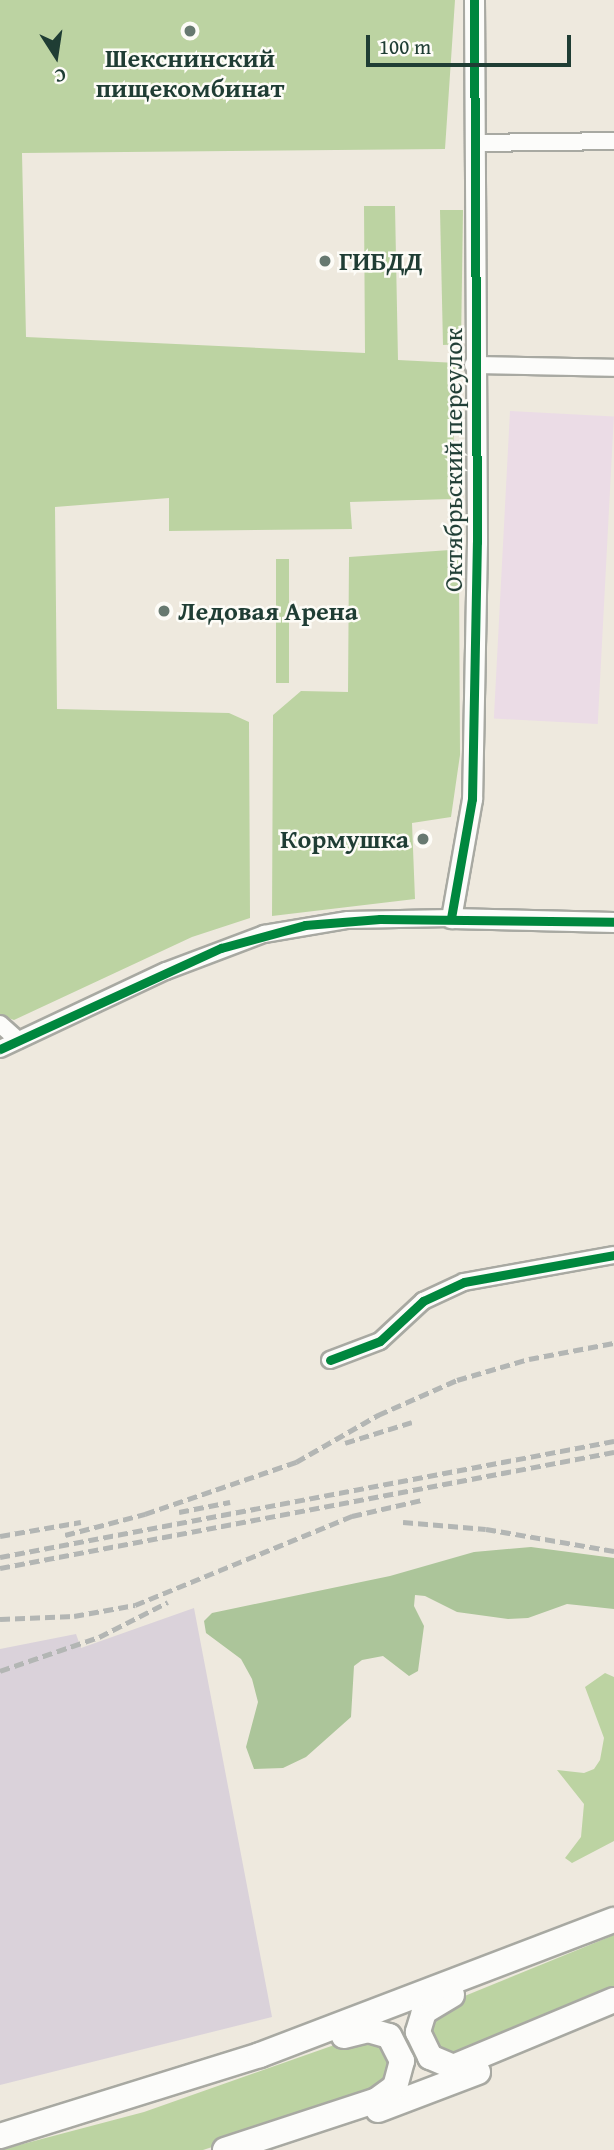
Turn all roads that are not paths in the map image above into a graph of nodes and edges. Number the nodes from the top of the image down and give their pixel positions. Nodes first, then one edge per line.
1 (474, 0) edge
2 (614, 141) edge
3 (475, 143) junction
4 (473, 365) junction
5 (614, 368) edge
6 (451, 918) junction
7 (614, 922) edge
8 (0, 1024) edge
9 (18, 1040) junction
10 (0, 1049) edge
11 (614, 1255) edge
12 (330, 1360) dead end
13 (614, 1920) edge
14 (614, 1928) edge
15 (614, 2000) edge
16 (614, 2012) edge
17 (0, 2138) edge
18 (225, 2150) edge
19 (261, 2150) edge

1 - 3 street, Октябрьский переулок
2 - 3 street
3 - 4 street, Октябрьский переулок
4 - 5 street
4 - 6 street, Октябрьский переулок
6 - 7 street
6 - 9 street
8 - 9 street
9 - 10 street
11 - 12 street
13 - 17 highway
14 - 15 highway
16 - 19 highway
17 - 18 highway

